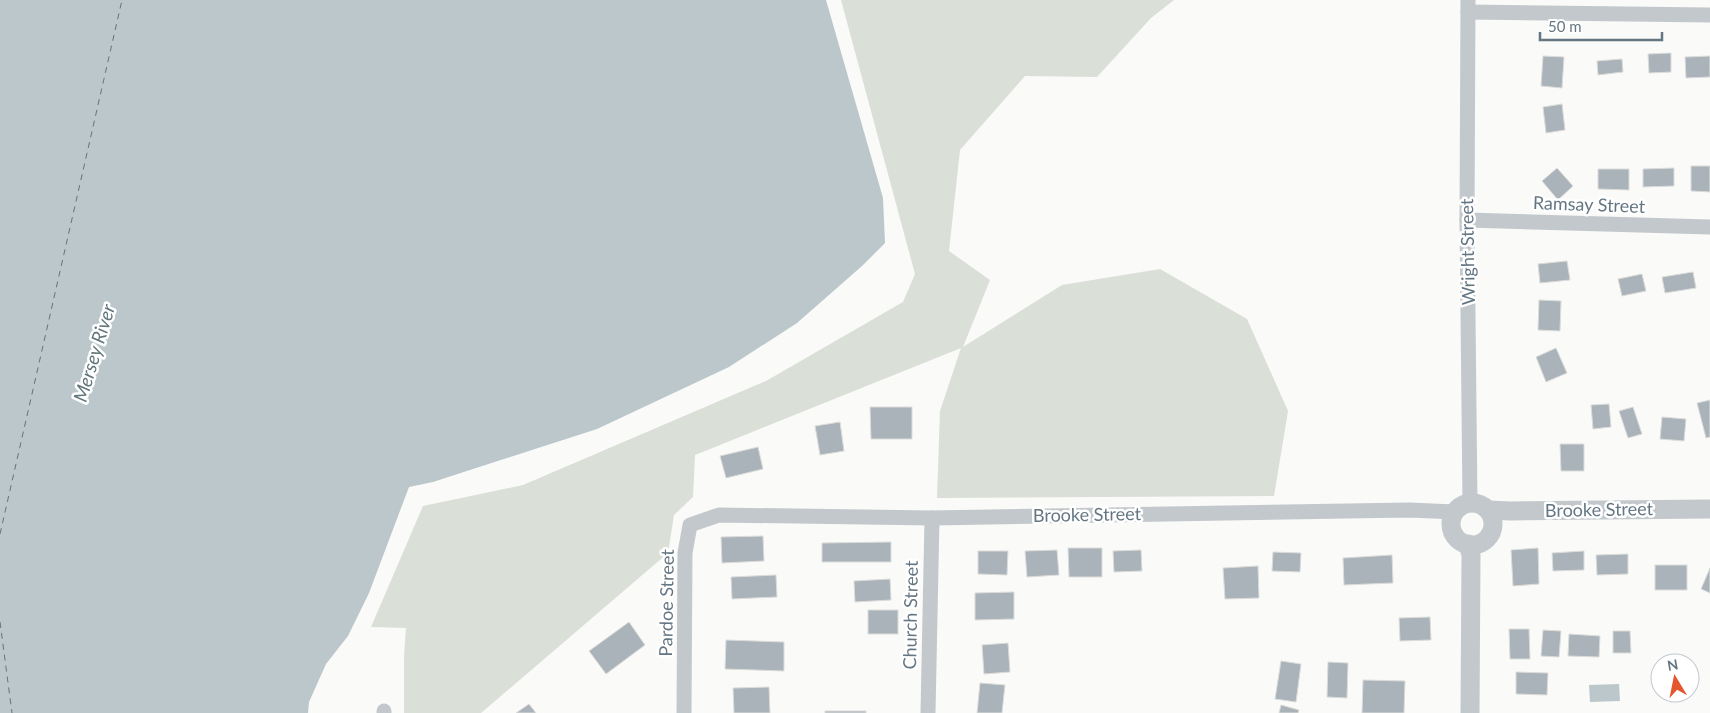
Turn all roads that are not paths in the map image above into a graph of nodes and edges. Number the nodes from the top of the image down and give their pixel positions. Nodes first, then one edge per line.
1 (1468, 6) edge
2 (1710, 14) edge
3 (1467, 220) junction
4 (1710, 227) edge
5 (1471, 508) junction
6 (1710, 509) edge
7 (719, 515) joint
8 (932, 518) junction
9 (1468, 544) junction
10 (684, 713) edge
11 (928, 713) edge
12 (1470, 713) edge

1 - 2 street
1 - 3 street, Wright Street
3 - 4 street, Ramsay Street
3 - 5 street, Wright Street
5 - 6 street, Brooke Street
5 - 8 street, Brooke Street
5 - 9 street
5 - 9 street
7 - 8 street, Brooke Street
7 - 10 street, Pardoe Street
8 - 11 street, Church Street
9 - 12 street

